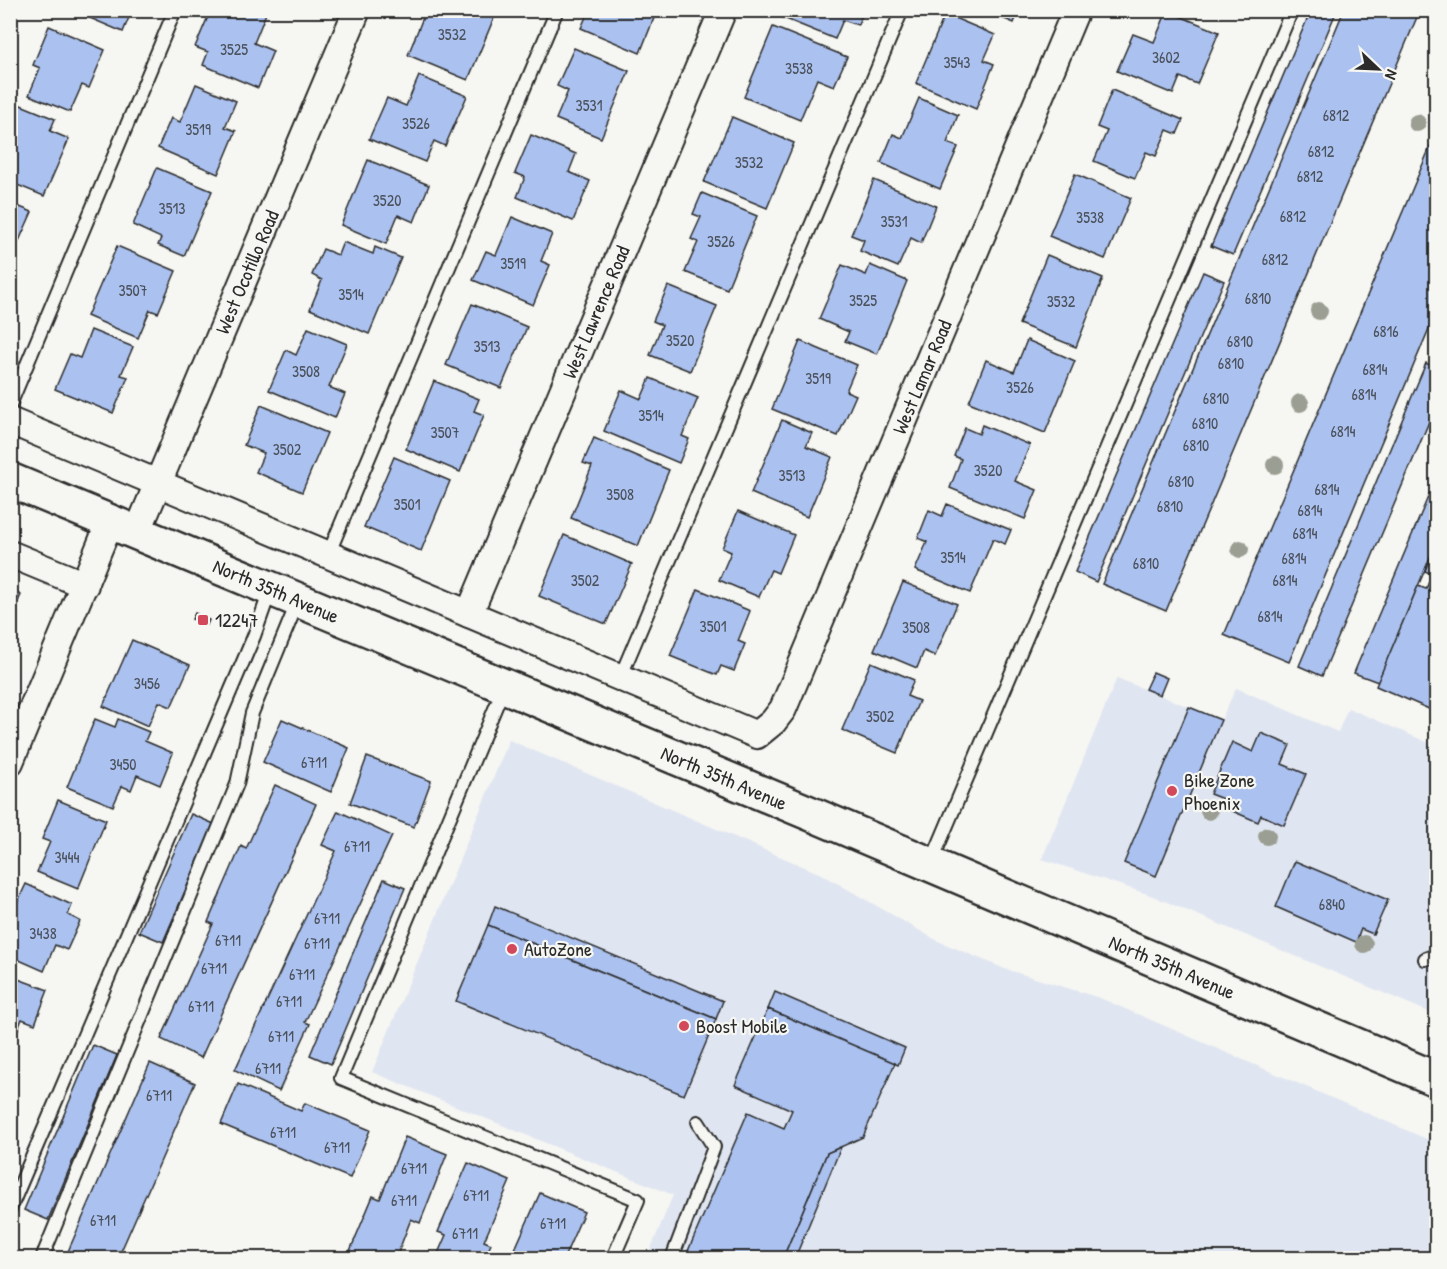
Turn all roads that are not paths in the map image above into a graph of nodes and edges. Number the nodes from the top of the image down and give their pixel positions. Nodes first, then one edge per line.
1 (175, 10) edge
2 (357, 10) edge
3 (557, 10) edge
4 (723, 10) edge
5 (902, 10) edge
6 (1076, 10) edge
7 (1292, 10) edge
8 (10, 405) edge
9 (10, 421) edge
10 (10, 480) edge
11 (158, 483) junction
12 (124, 527) junction
13 (10, 554) edge
14 (328, 555) junction
15 (85, 585) junction
16 (285, 594) junction
17 (470, 614) junction
18 (620, 678) junction
19 (504, 686) junction
20 (10, 762) edge
21 (930, 864) junction
22 (1437, 1079) edge
23 (698, 1122) dead end
24 (10, 1209) edge
25 (42, 1258) edge
26 (613, 1258) edge
27 (672, 1258) edge

1 - 8 lane
2 - 11 street, West Ocotillo Road
3 - 14 lane
4 - 17 street, West Lawrence Road
5 - 18 lane
6 - 18 street, West Lamar Road
7 - 21 lane
9 - 11 street
10 - 12 main road, North 35th Avenue
11 - 12 street, West Ocotillo Road
11 - 14 street
12 - 15 street, West Ocotillo Road
12 - 16 main road, North 35th Avenue
13 - 15 street
14 - 17 street
15 - 20 street, West Ocotillo Road
16 - 19 main road, North 35th Avenue
16 - 24 lane
16 - 25 lane
17 - 18 street
19 - 21 main road, North 35th Avenue
19 - 26 lane
21 - 22 main road, North 35th Avenue
23 - 27 lane

